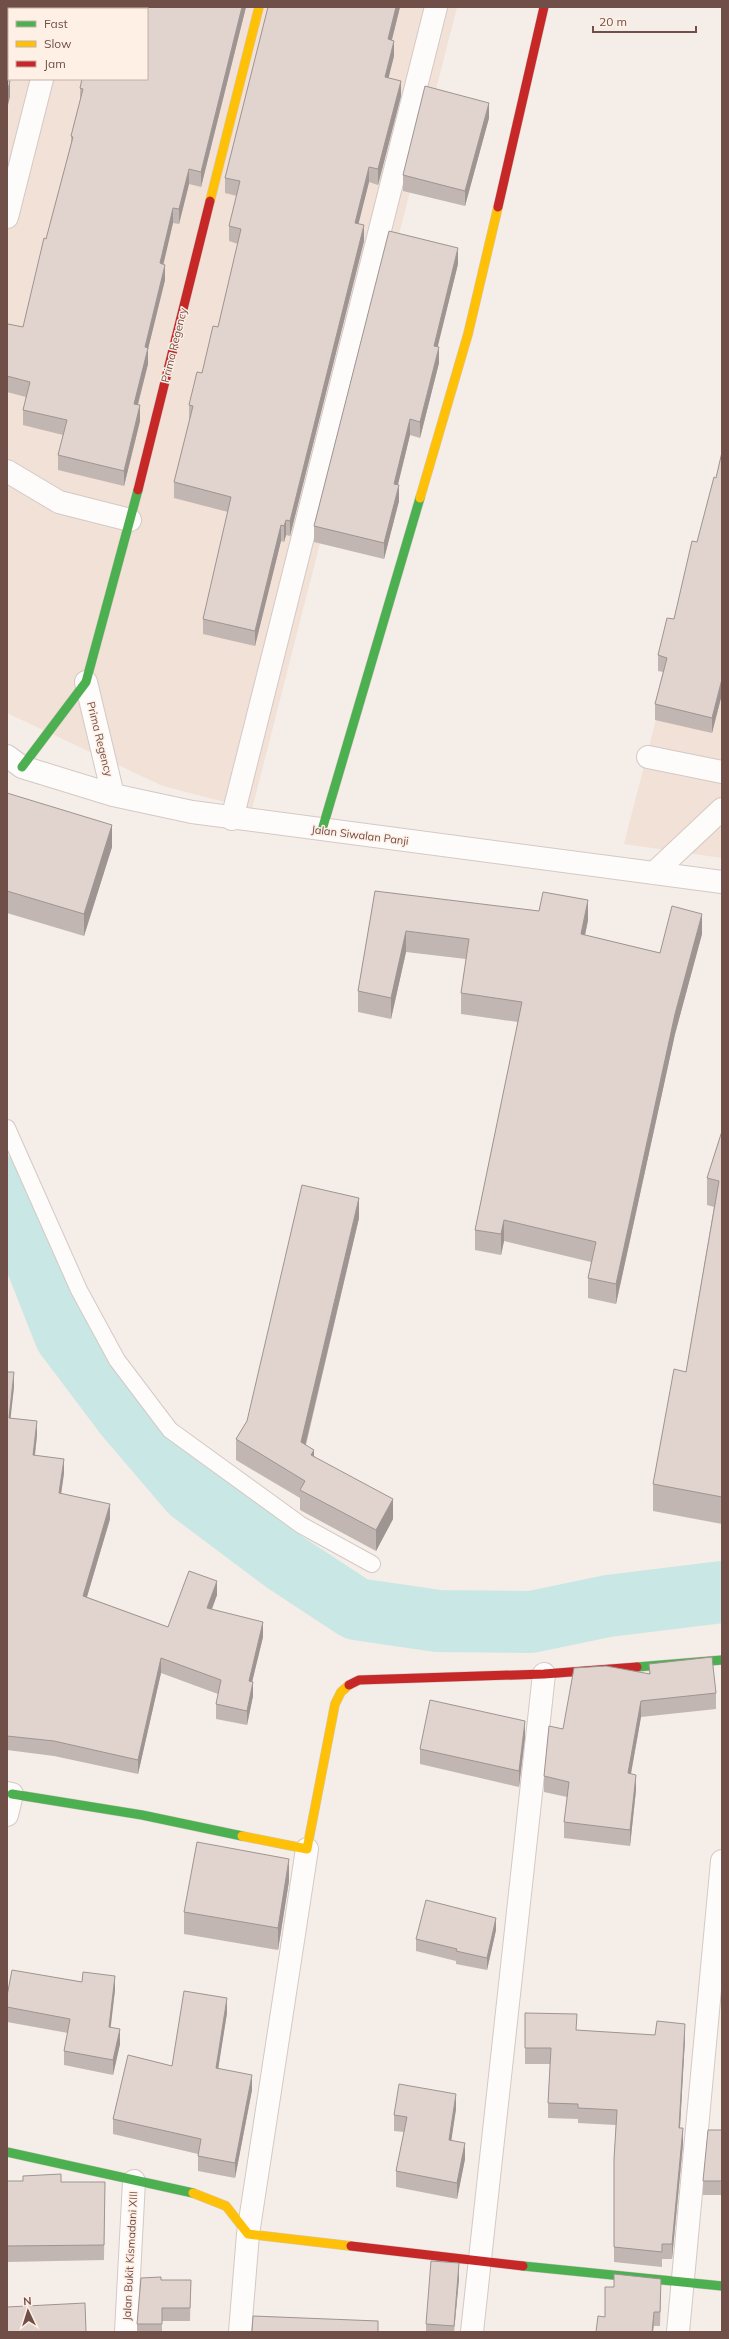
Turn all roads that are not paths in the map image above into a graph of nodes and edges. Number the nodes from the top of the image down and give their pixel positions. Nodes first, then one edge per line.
1 (259, 7) edge
2 (436, 7) edge
3 (544, 7) edge
4 (42, 80) edge
5 (7, 216) edge
6 (7, 471) edge
7 (130, 520) junction
8 (86, 682) junction
9 (648, 757) dead end
10 (15, 762) edge
11 (722, 772) edge
12 (113, 795) junction
13 (722, 809) edge
14 (232, 819) junction
15 (322, 830) junction
16 (655, 872) junction
17 (722, 882) edge
18 (7, 1128) edge
19 (372, 1564) dead end
20 (722, 1660) edge
21 (544, 1674) junction
22 (9, 1800) edge
23 (307, 1849) junction
24 (722, 1861) edge
25 (7, 2152) edge
26 (134, 2181) junction
27 (248, 2234) junction
28 (478, 2261) junction
29 (683, 2282) junction
30 (722, 2286) edge
31 (126, 2332) edge
32 (240, 2332) edge
33 (472, 2332) edge
34 (678, 2332) edge

1 - 7 street, Prima Regency
2 - 14 street
3 - 15 street
4 - 5 street
6 - 7 street
7 - 8 street, Prima Regency
8 - 10 street, Prima Regency
8 - 12 street, Prima Regency
9 - 11 street
10 - 12 street, Jalan Siwalan Panji
12 - 14 street, Jalan Siwalan Panji
13 - 16 street
14 - 15 street, Jalan Siwalan Panji
15 - 16 street, Jalan Siwalan Panji
16 - 17 street, Jalan Siwalan Panji
18 - 19 lane
20 - 21 street
21 - 23 street
21 - 28 street
22 - 23 street
23 - 27 street
24 - 29 street
25 - 26 street
26 - 27 street
26 - 31 street, Jalan Bukit Kismadani XIII
27 - 28 street
27 - 32 street
28 - 29 street
28 - 33 street
29 - 30 street
29 - 34 street

